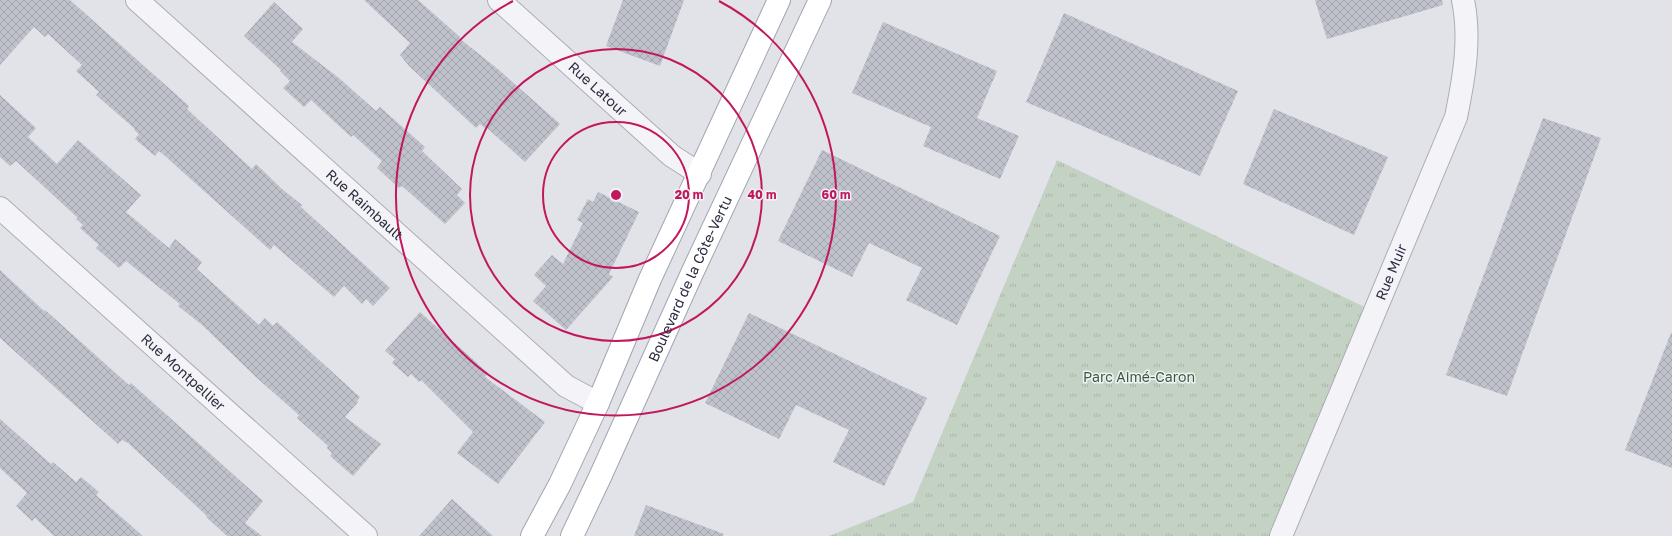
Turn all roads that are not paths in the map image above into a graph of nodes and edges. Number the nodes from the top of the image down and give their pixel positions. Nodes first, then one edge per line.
1 (136, 0) edge
2 (499, 0) edge
3 (779, 0) edge
4 (820, 0) edge
5 (1463, 0) edge
6 (700, 174) junction
7 (0, 208) edge
8 (598, 403) junction
9 (366, 536) edge
10 (532, 536) edge
11 (572, 536) edge
12 (1281, 536) edge

1 - 8 street, Rue Raimbault
2 - 6 street, Rue Latour
3 - 6 main road
4 - 11 main road, Boulevard de la Côte-Vertu
5 - 12 street, Rue Muir
6 - 8 main road
7 - 9 street, Rue Montpellier
8 - 10 main road

